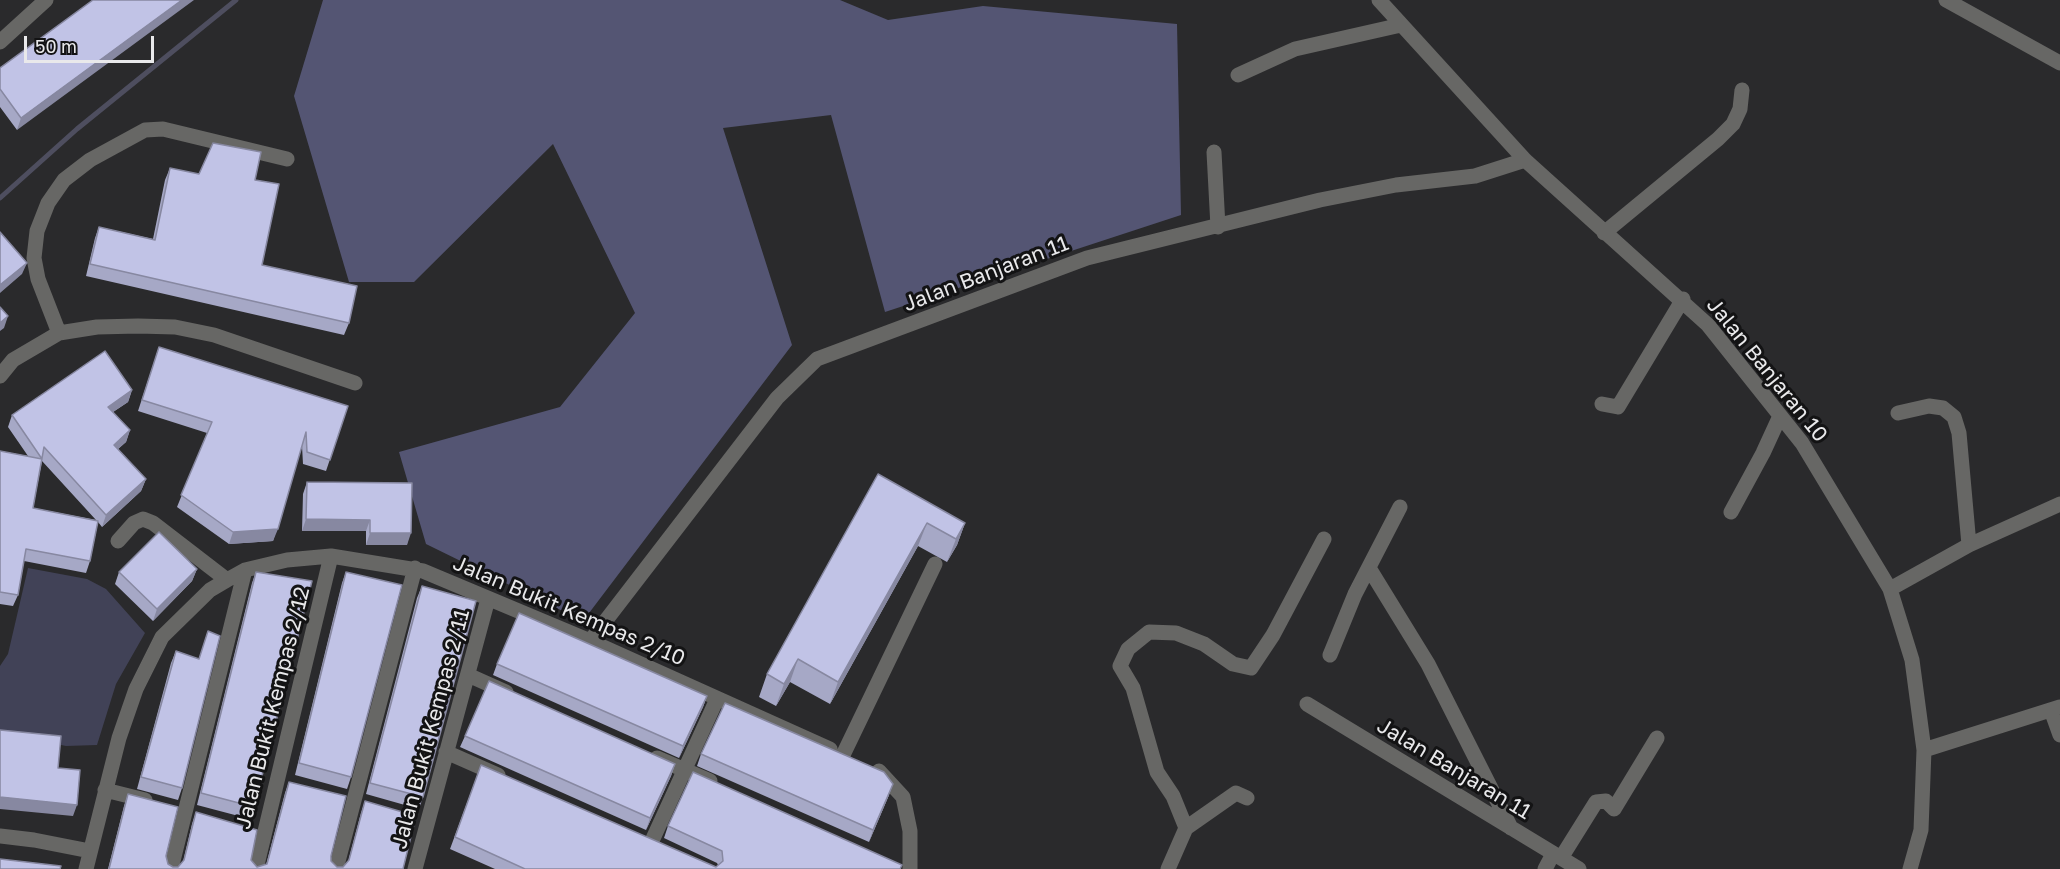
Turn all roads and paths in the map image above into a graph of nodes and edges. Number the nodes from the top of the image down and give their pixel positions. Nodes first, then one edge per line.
1 (46, 0) edge
2 (1379, 0) edge
3 (1946, 0) edge
4 (1401, 24) junction
5 (0, 42) edge
6 (2060, 63) edge
7 (1238, 75) dead end
8 (1742, 90) dead end
9 (1214, 153) dead end
10 (287, 159) dead end
11 (1525, 160) junction
12 (1218, 227) junction
13 (1604, 233) junction
14 (1683, 299) junction
15 (59, 333) junction
16 (0, 375) edge
17 (356, 383) dead end
18 (1602, 405) dead end
19 (1898, 413) dead end
20 (1780, 416) junction
21 (2060, 504) edge
22 (1400, 507) dead end
23 (1731, 512) dead end
24 (1324, 539) dead end
25 (118, 542) dead end
26 (1969, 545) junction
27 (331, 556) junction
28 (935, 564) dead end
29 (415, 568) junction
30 (1369, 568) junction
31 (245, 570) junction
32 (227, 580) junction
33 (1890, 589) junction
34 (488, 599) junction
35 (590, 641) junction
36 (1330, 655) dead end
37 (468, 675) junction
38 (522, 699) edge
39 (717, 699) junction
40 (1307, 704) dead end
41 (2055, 709) edge
42 (2060, 735) edge
43 (1657, 738) dead end
44 (1924, 750) junction
45 (640, 751) edge
46 (446, 752) junction
47 (853, 759) junction
48 (683, 770) junction
49 (511, 781) edge
50 (726, 789) edge
51 (105, 790) junction
52 (348, 798) junction
53 (1247, 798) dead end
54 (374, 805) edge
55 (180, 809) junction
56 (1186, 828) junction
57 (1511, 829) junction
58 (0, 836) edge
59 (650, 843) edge
60 (90, 851) junction
61 (1557, 856) junction
62 (904, 867) edge
63 (86, 869) edge
64 (171, 869) edge
65 (256, 869) edge
66 (336, 869) edge
67 (415, 869) edge
68 (1168, 869) edge
69 (1545, 869) edge
70 (1580, 869) edge
71 (1910, 869) edge

1 - 5 street
2 - 4 street, Jalan Banjaran 10
3 - 6 street
4 - 7 street
4 - 11 street, Jalan Banjaran 10
8 - 13 street
9 - 12 street
10 - 15 street
11 - 12 street, Jalan Banjaran 11
11 - 13 street, Jalan Banjaran 10
12 - 35 street, Jalan Banjaran 11
13 - 14 street, Jalan Banjaran 10
14 - 18 street
14 - 20 street, Jalan Banjaran 10
15 - 16 street
15 - 17 street
19 - 26 street
20 - 23 street
20 - 33 street, Jalan Banjaran 10
21 - 26 street
22 - 30 street
24 - 56 street
25 - 32 street
26 - 33 street
27 - 29 street, Jalan Bukit Kempas 2/10
27 - 31 street, Jalan Bukit Kempas 2/10
27 - 65 street, Jalan Bukit Kempas 2/12
28 - 47 street
29 - 34 street, Jalan Bukit Kempas 2/10
29 - 52 street
30 - 36 street
30 - 57 street
31 - 32 street, Jalan Bukit Kempas 2/10
31 - 55 street
32 - 51 street, Jalan Bukit Kempas 2/10
33 - 44 street, Jalan Banjaran 10
34 - 35 street, Jalan Bukit Kempas 2/10
34 - 37 street, Jalan Bukit Kempas 2/11
35 - 39 street, Jalan Bukit Kempas 2/10
37 - 38 street
37 - 46 street, Jalan Bukit Kempas 2/11
39 - 47 street, Jalan Bukit Kempas 2/10
39 - 48 street
40 - 57 street, Jalan Banjaran 11
41 - 42 street
41 - 44 street
43 - 61 street
44 - 71 street, Jalan Banjaran 10
45 - 48 street
46 - 49 street
46 - 67 street, Jalan Bukit Kempas 2/11
47 - 62 street, Jalan Bukit Kempas 2/10
48 - 50 street
48 - 59 street
51 - 55 street
51 - 60 street, Jalan Bukit Kempas 2/10
52 - 54 street
52 - 66 street
53 - 56 street
55 - 64 street
56 - 68 street
57 - 61 street, Jalan Banjaran 11
58 - 60 street
60 - 63 street, Jalan Bukit Kempas 2/10
61 - 69 street
61 - 70 street, Jalan Banjaran 11

